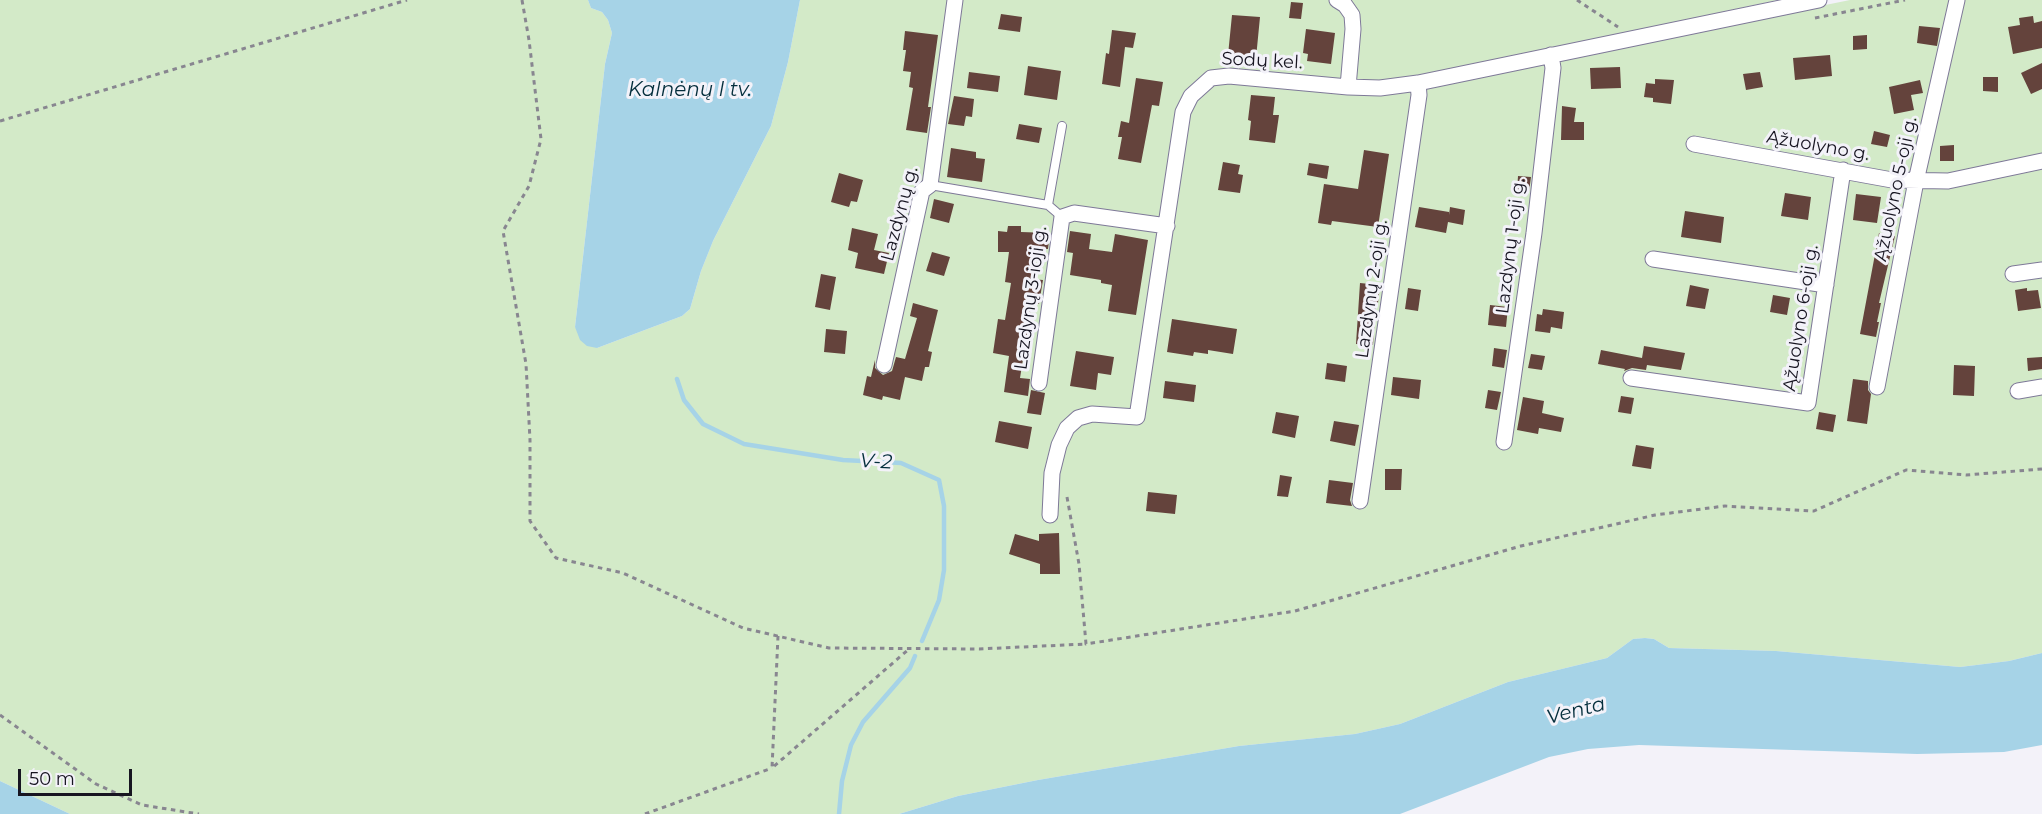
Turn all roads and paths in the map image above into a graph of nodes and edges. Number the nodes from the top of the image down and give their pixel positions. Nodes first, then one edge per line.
1 (407, 0) edge
2 (522, 0) edge
3 (955, 0) edge
4 (1337, 0) edge
5 (1577, 0) edge
6 (1819, 0) edge
7 (1957, 0) edge
8 (1629, 39) junction
9 (1551, 55) junction
10 (1418, 83) junction
11 (1348, 87) junction
12 (0, 121) edge
13 (1062, 126) dead end
14 (1694, 144) dead end
15 (2042, 161) edge
16 (1844, 170) junction
17 (1916, 181) junction
18 (930, 185) junction
19 (1048, 205) junction
20 (1062, 217) junction
21 (1167, 226) junction
22 (1653, 259) dead end
23 (2042, 270) edge
24 (2013, 274) dead end
25 (1826, 285) junction
26 (884, 365) dead end
27 (1631, 378) dead end
28 (1039, 383) dead end
29 (1877, 387) dead end
30 (2042, 387) edge
31 (2018, 391) dead end
32 (1504, 442) dead end
33 (2042, 469) edge
34 (1066, 487) dead end
35 (1360, 501) dead end
36 (1050, 515) dead end
37 (778, 636) junction
38 (1086, 644) junction
39 (910, 648) junction
40 (0, 714) edge
41 (772, 768) junction
42 (199, 814) edge
43 (645, 814) edge

1 - 12 path
2 - 37 path
3 - 18 street, Lazdynų g.
4 - 11 street
5 - 8 path
6 - 8 street, Sodų kel.
7 - 17 street, Ąžuolyno 5-oji g.
8 - 9 street, Sodų kel.
9 - 10 street, Sodų kel.
9 - 32 street, Lazdynų 1-oji g.
10 - 11 street, Sodų kel.
10 - 35 street, Lazdynų 2-oji g.
11 - 21 street, Sodų kel.
13 - 19 lane
14 - 16 street, Ąžuolyno g.
15 - 17 street, Ąžuolyno g.
16 - 17 street, Ąžuolyno g.
16 - 25 street, Ąžuolyno 6-oji g.
17 - 29 street, Ąžuolyno 5-oji g.
18 - 19 lane
18 - 26 street, Lazdynų g.
19 - 20 lane
20 - 21 street, Lazdynų 3-ioji g.
20 - 28 street, Lazdynų 3-ioji g.
21 - 36 street, Sodų kel.
22 - 25 street
23 - 24 street
25 - 27 street, Ąžuolyno 6-oji g.
30 - 31 street
33 - 38 path
34 - 38 path
37 - 39 path
37 - 41 path
38 - 39 path
39 - 41 path
40 - 42 path
41 - 43 path

